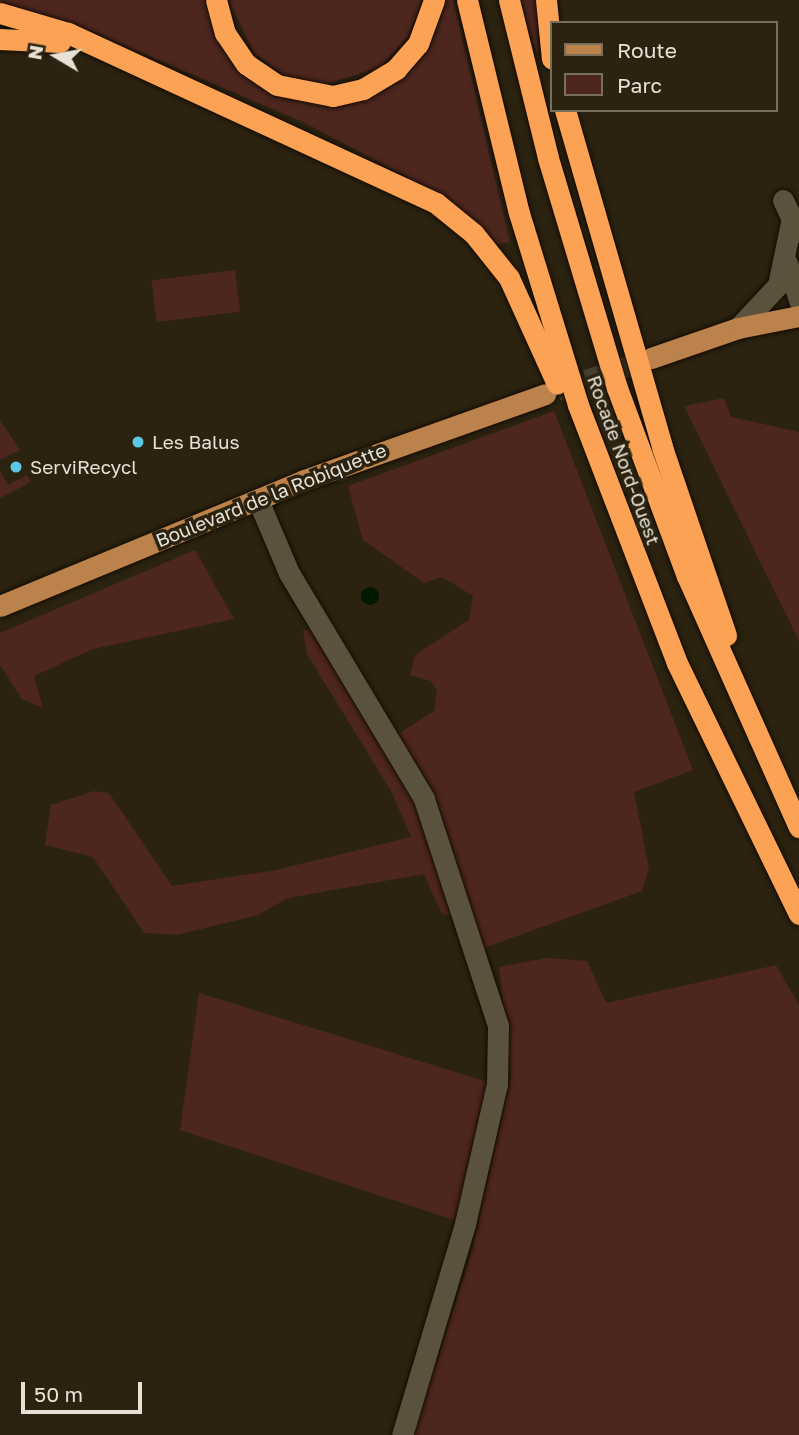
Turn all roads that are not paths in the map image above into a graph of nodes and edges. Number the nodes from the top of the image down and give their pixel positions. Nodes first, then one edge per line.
1 (216, 0) edge
2 (434, 0) edge
3 (467, 0) edge
4 (509, 0) edge
5 (546, 0) edge
6 (0, 13) edge
7 (0, 39) edge
8 (550, 39) edge
9 (119, 58) junction
10 (566, 112) edge
11 (783, 200) dead end
12 (795, 228) edge
13 (787, 264) junction
14 (799, 301) edge
15 (799, 316) edge
16 (738, 328) junction
17 (651, 358) tunnel mouth
18 (545, 394) tunnel mouth
19 (600, 466) junction
20 (258, 500) junction
21 (0, 606) edge
22 (748, 718) junction
23 (799, 827) edge
24 (799, 914) edge
25 (402, 1435) edge

1 - 2 highway
3 - 19 highway, Rocade Nord-Ouest
4 - 22 highway, Rocade Nord-Ouest
5 - 8 highway
6 - 9 highway
7 - 9 highway
9 - 19 highway
10 - 22 highway
11 - 12 street
12 - 13 street
13 - 14 street
13 - 16 street
15 - 16 main road
16 - 17 main road
18 - 20 main road, Boulevard de la Robiquette
19 - 24 highway, Rocade Nord-Ouest
20 - 21 main road, Boulevard de la Robiquette
20 - 25 street
22 - 23 highway, Rocade Nord-Ouest

